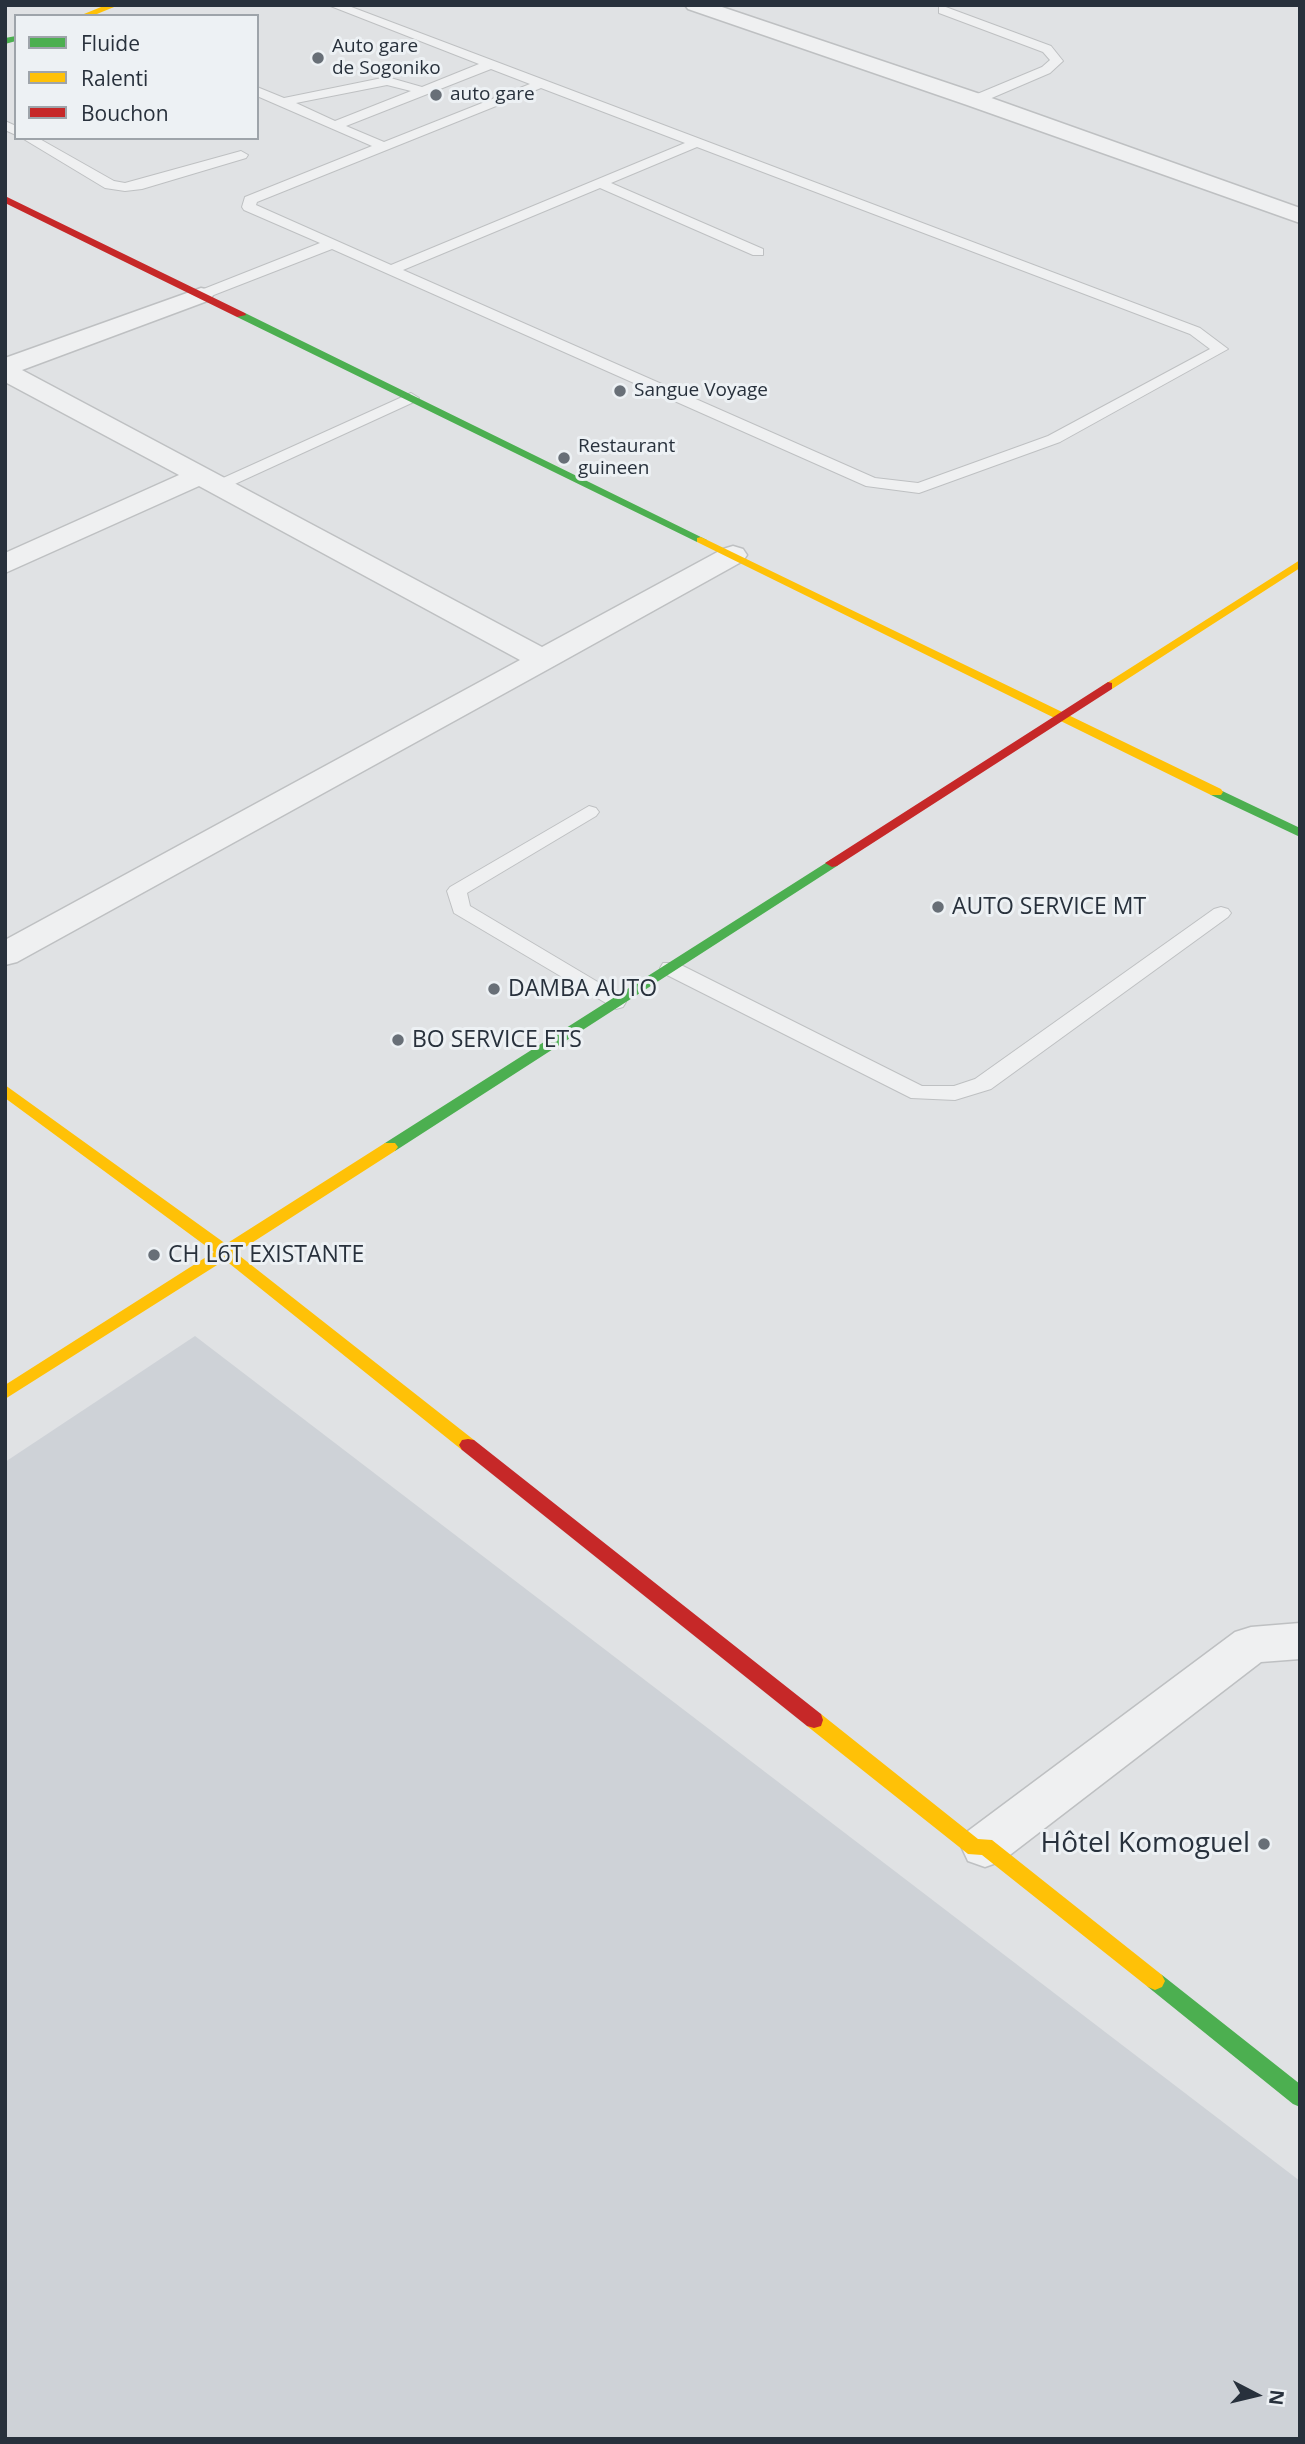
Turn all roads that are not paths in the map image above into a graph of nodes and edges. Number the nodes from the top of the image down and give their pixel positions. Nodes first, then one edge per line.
1 (115, 5) edge
2 (334, 5) edge
3 (695, 5) edge
4 (943, 10) dead end
5 (89, 14) edge
6 (489, 65) junction
7 (540, 84) junction
8 (424, 91) junction
9 (259, 92) edge
10 (975, 100) junction
11 (284, 103) junction
12 (336, 125) junction
13 (31, 140) edge
14 (696, 143) junction
15 (382, 146) junction
16 (241, 155) dead end
17 (600, 183) junction
18 (5, 199) edge
19 (1300, 216) edge
20 (331, 244) junction
21 (758, 252) dead end
22 (390, 270) junction
23 (201, 295) junction
24 (5, 369) edge
25 (411, 398) junction
26 (210, 480) junction
27 (733, 555) junction
28 (1300, 563) edge
29 (5, 564) edge
30 (543, 660) junction
31 (1061, 716) junction
32 (589, 811) dead end
33 (1300, 833) edge
34 (1222, 913) dead end
35 (5, 954) edge
36 (670, 968) junction
37 (616, 1002) junction
38 (5, 1090) edge
39 (225, 1252) junction
40 (5, 1392) edge
41 (1300, 1641) edge
42 (985, 1846) junction
43 (1300, 2097) edge

1 - 5 street
2 - 6 lane
3 - 10 street
4 - 10 lane
6 - 7 lane
6 - 8 lane
7 - 14 lane
7 - 15 lane
8 - 11 lane
8 - 12 lane
9 - 11 lane
10 - 19 street
11 - 12 lane
12 - 15 lane
13 - 16 lane
14 - 17 lane
14 - 22 lane
15 - 20 lane
17 - 21 lane
17 - 22 lane
18 - 23 street
20 - 22 lane
20 - 23 lane
23 - 24 street
23 - 25 street
24 - 26 street
25 - 26 lane
25 - 27 street
26 - 29 street
26 - 30 street
27 - 30 street
27 - 31 street
28 - 31 street
30 - 35 street
31 - 33 street
31 - 36 street
32 - 37 lane
34 - 36 lane
36 - 37 street
37 - 39 street
38 - 39 street
39 - 40 street
39 - 42 street
41 - 42 street
42 - 43 street

